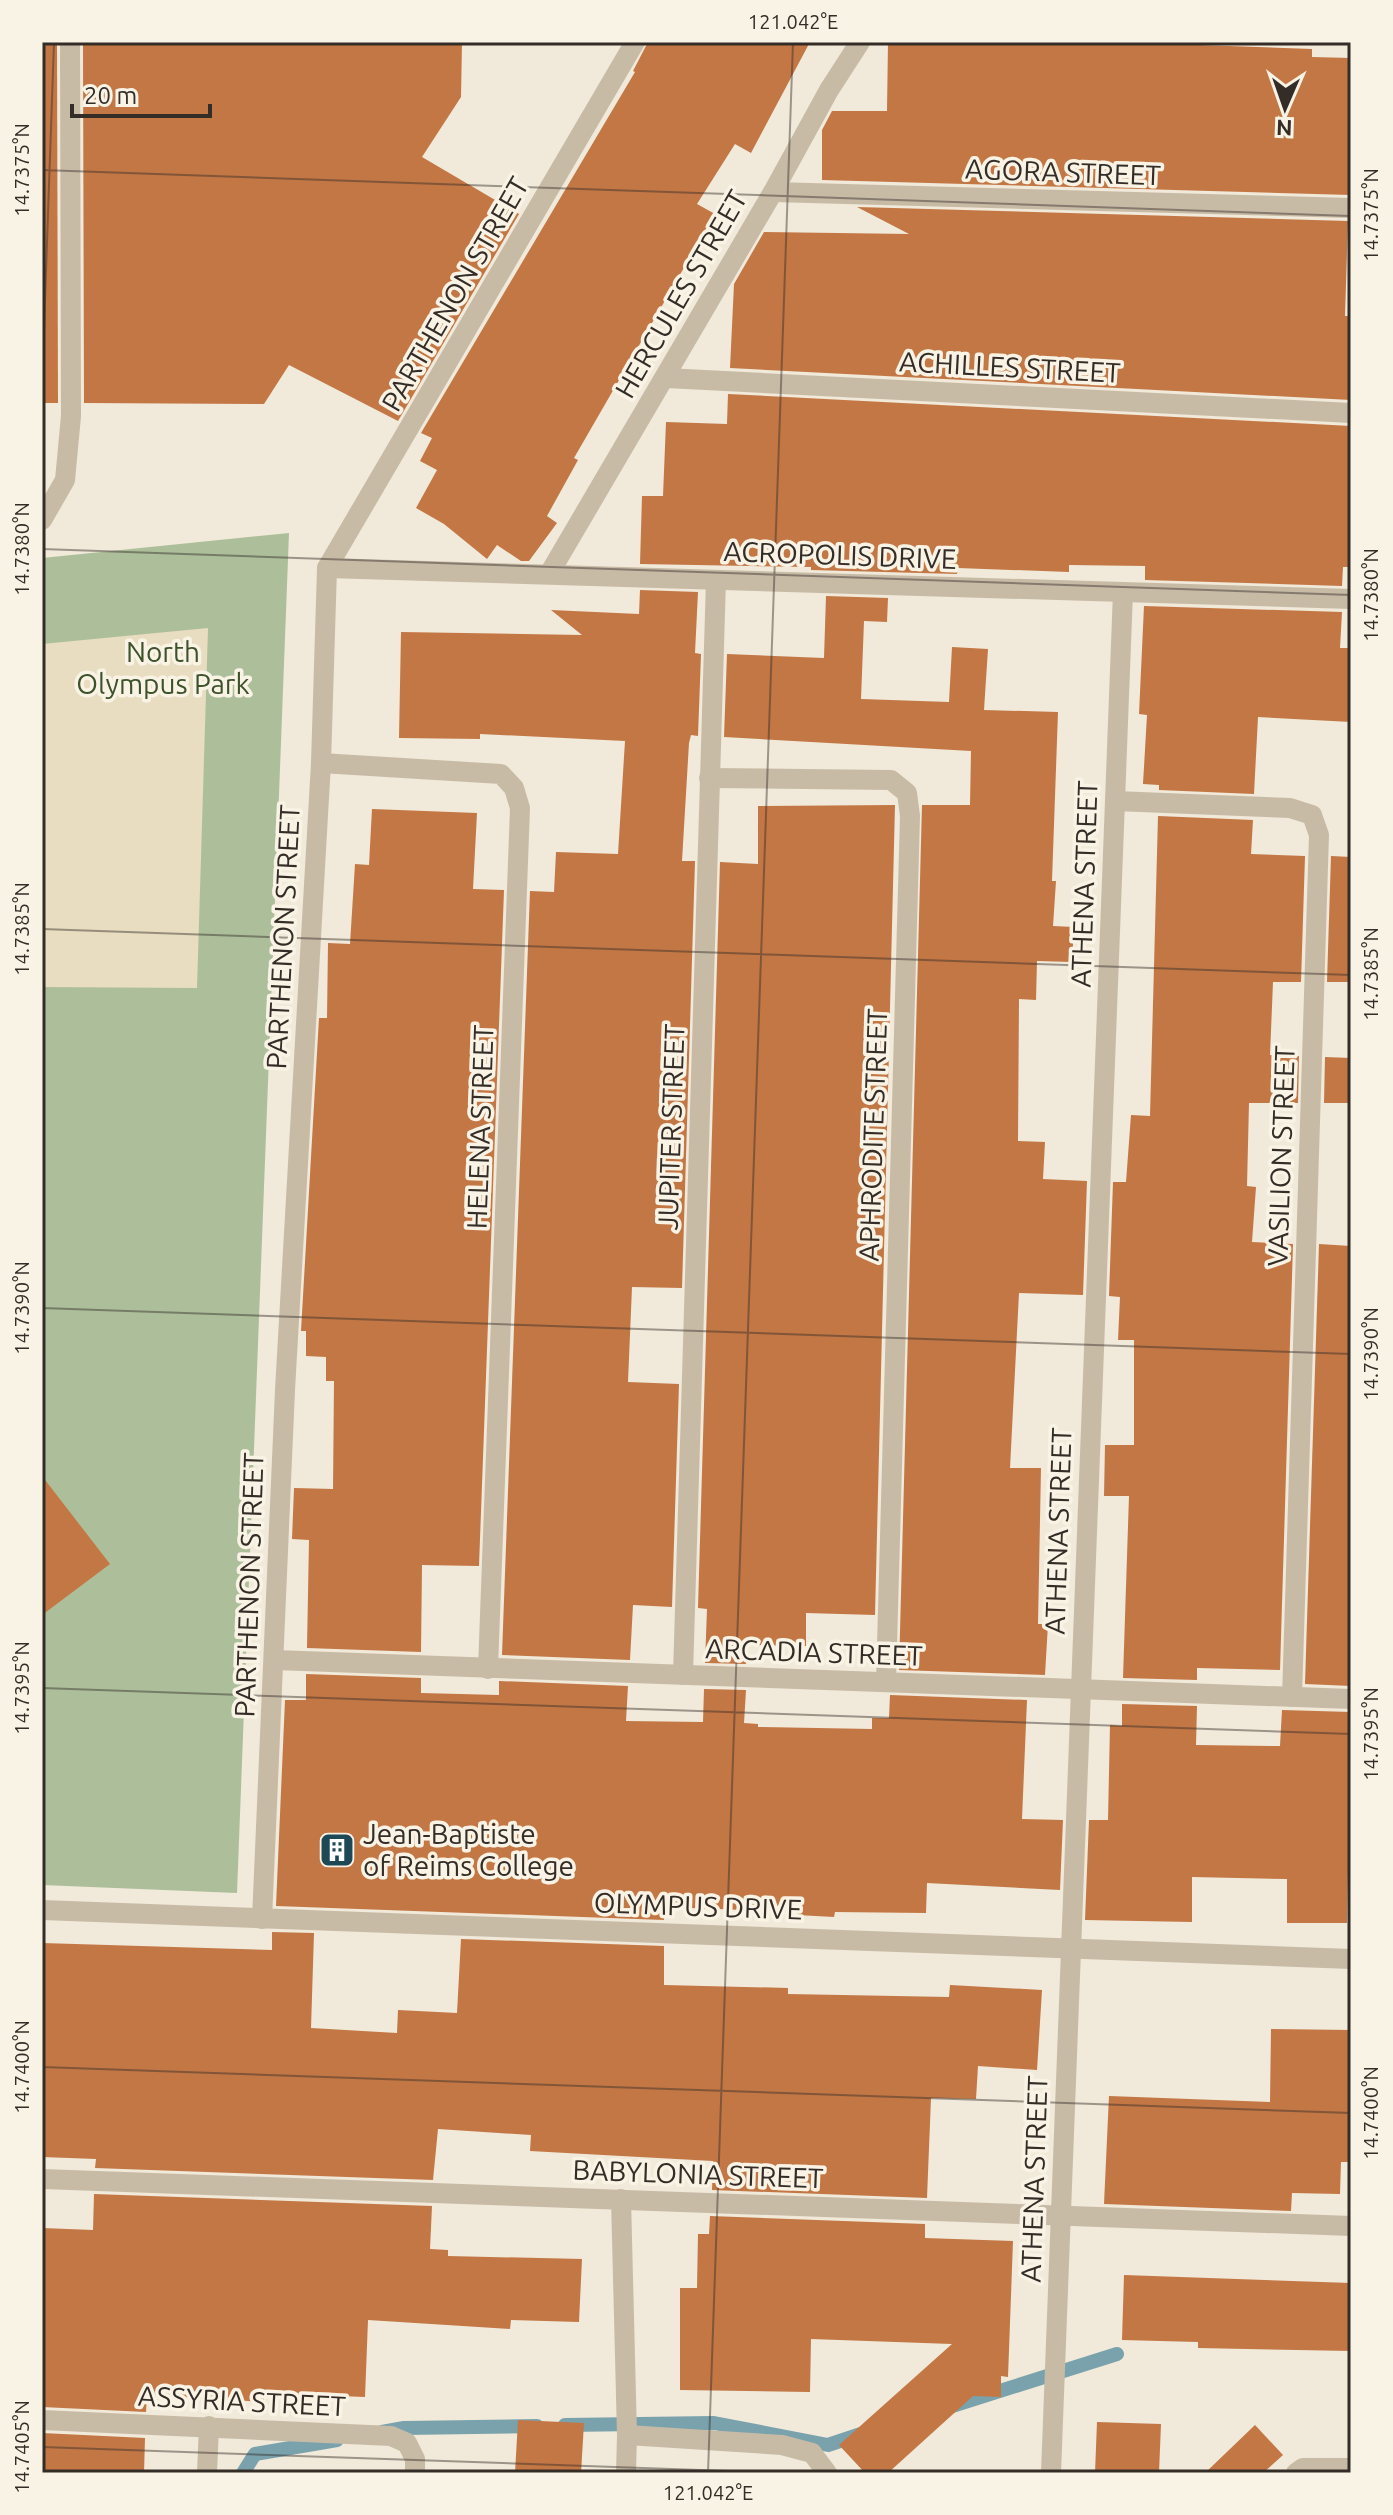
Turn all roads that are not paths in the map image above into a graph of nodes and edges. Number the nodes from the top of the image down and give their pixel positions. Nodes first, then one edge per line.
1 (70, 42) edge
2 (635, 42) edge
3 (860, 42) edge
4 (773, 192) junction
5 (1351, 208) edge
6 (666, 378) junction
7 (1351, 413) edge
8 (42, 520) edge
9 (327, 568) junction
10 (549, 574) junction
11 (716, 580) junction
12 (1123, 592) junction
13 (1351, 599) edge
14 (321, 763) junction
15 (709, 778) junction
16 (1115, 801) junction
17 (275, 1660) junction
18 (488, 1669) junction
19 (683, 1675) junction
20 (886, 1682) junction
21 (1080, 1689) junction
22 (1292, 1697) junction
23 (1351, 1699) edge
24 (42, 1910) edge
25 (262, 1919) junction
26 (1070, 1948) junction
27 (1351, 1959) edge
28 (42, 2179) edge
29 (621, 2199) junction
30 (1060, 2215) junction
31 (1351, 2226) edge
32 (42, 2420) edge
33 (209, 2426) junction
34 (627, 2435) junction
35 (1351, 2468) edge
36 (207, 2473) edge
37 (415, 2473) edge
38 (626, 2473) edge
39 (827, 2473) edge
40 (1051, 2473) edge
41 (1296, 2473) edge

1 - 8 street
2 - 9 street, PARTHENON STREET
3 - 4 street, HERCULES STREET
4 - 5 street, AGORA STREET
4 - 6 street, HERCULES STREET
6 - 7 street, ACHILLES STREET
6 - 10 street, HERCULES STREET
9 - 10 street, ACROPOLIS DRIVE
9 - 14 street, PARTHENON STREET
10 - 11 street, ACROPOLIS DRIVE
11 - 12 street, ACROPOLIS DRIVE
11 - 15 street, JUPITER STREET
12 - 13 street, ACROPOLIS DRIVE
12 - 16 street, ATHENA STREET
14 - 17 street, PARTHENON STREET
14 - 18 street, HELENA STREET
15 - 19 street, JUPITER STREET
15 - 20 street, APHRODITE STREET
16 - 21 street, ATHENA STREET
16 - 22 street, VASILION STREET
17 - 18 street, ARCADIA STREET
17 - 25 street, PARTHENON STREET
18 - 19 street, ARCADIA STREET
19 - 20 street, ARCADIA STREET
20 - 21 street, ARCADIA STREET
21 - 22 street, ARCADIA STREET
21 - 26 street, ATHENA STREET
22 - 23 street, ARCADIA STREET
24 - 25 street, OLYMPUS DRIVE
25 - 26 street, OLYMPUS DRIVE
26 - 27 street, OLYMPUS DRIVE
26 - 30 street, ATHENA STREET
28 - 29 street, BABYLONIA STREET
29 - 30 street, BABYLONIA STREET
29 - 34 street
30 - 31 street, BABYLONIA STREET
30 - 40 street, ATHENA STREET
32 - 33 street, ASSYRIA STREET
33 - 36 street
33 - 37 street, ASSYRIA STREET
34 - 38 street
34 - 39 street
35 - 41 street

